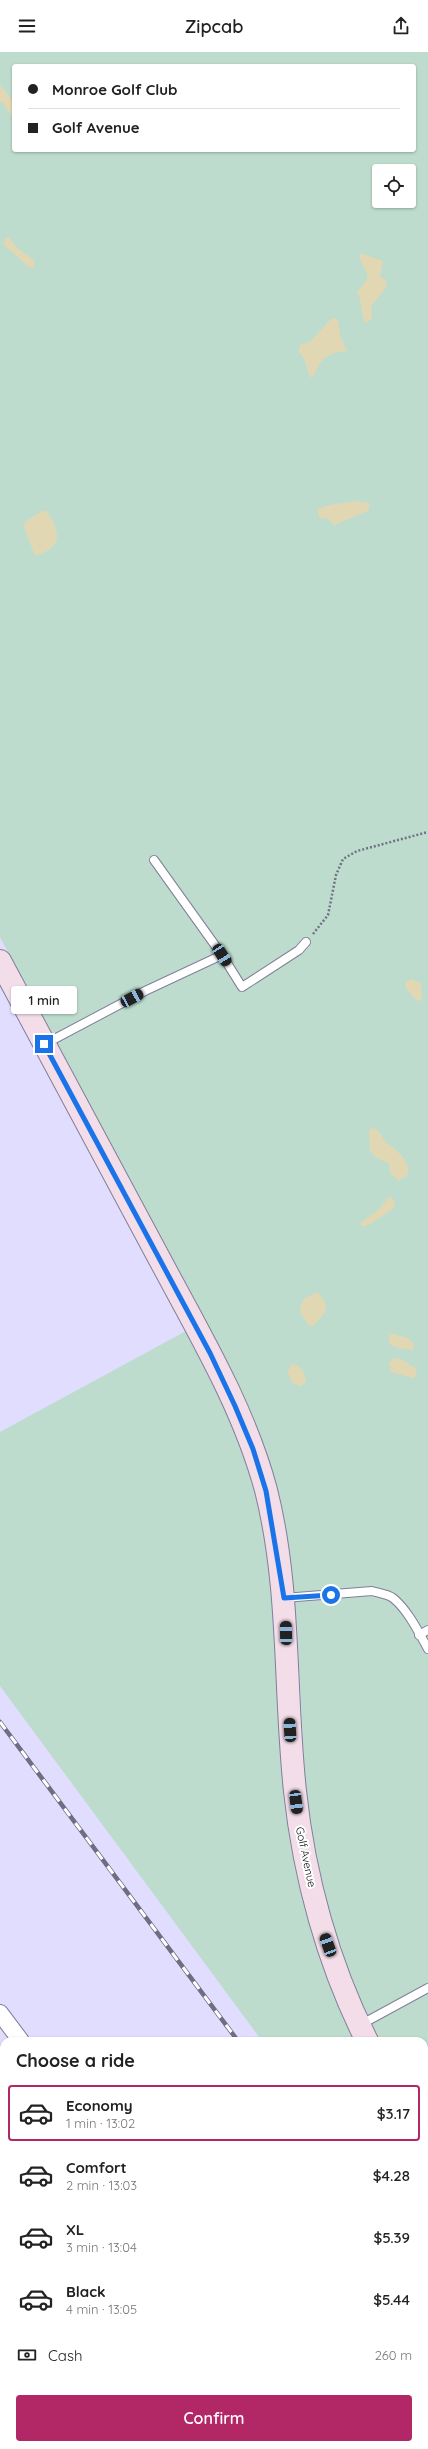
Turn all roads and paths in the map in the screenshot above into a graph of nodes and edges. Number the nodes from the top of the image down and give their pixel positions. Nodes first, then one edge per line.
1 (428, 832) edge
2 (154, 860) dead end
3 (306, 942) joint
4 (222, 955) junction
5 (0, 961) edge
6 (44, 1044) junction
7 (284, 1598) junction
8 (428, 1630) edge
9 (419, 1634) junction
10 (428, 1650) edge
11 (428, 1988) edge
12 (0, 2013) edge
13 (363, 2033) edge
14 (11, 2035) edge

1 - 3 path
2 - 4 lane
3 - 4 lane
4 - 6 lane
5 - 6 street, Golf Avenue
6 - 7 street, Golf Avenue
7 - 9 lane
7 - 13 street, Golf Avenue
8 - 9 lane
9 - 10 lane
11 - 13 lane
12 - 14 street

